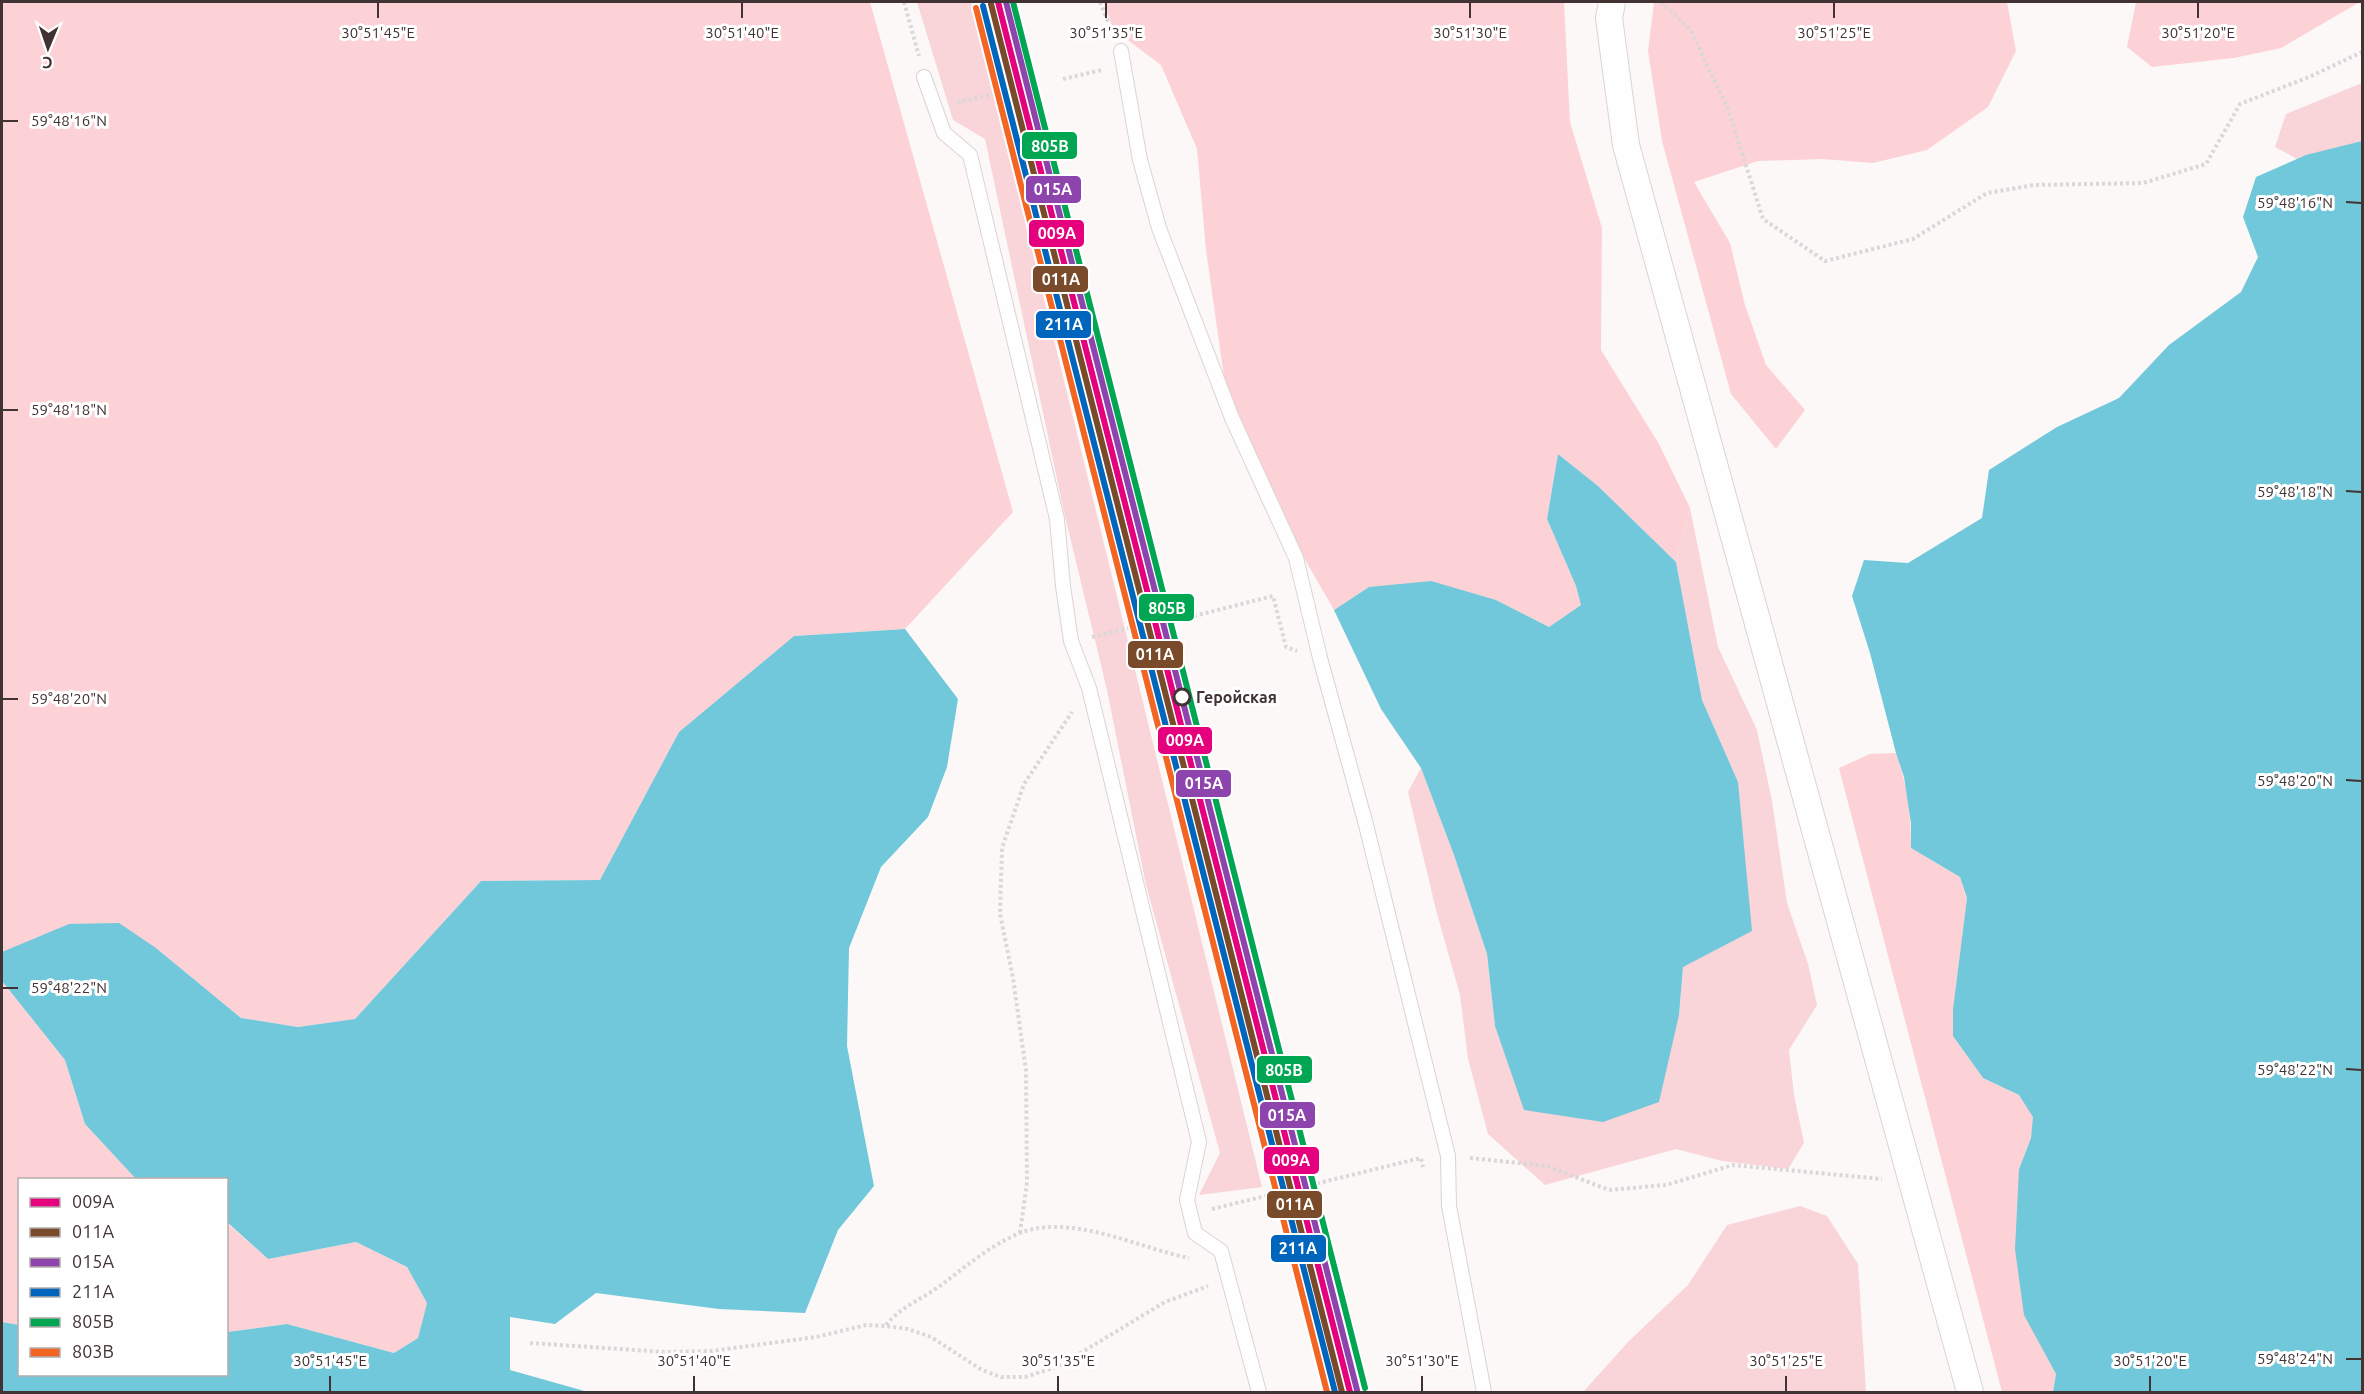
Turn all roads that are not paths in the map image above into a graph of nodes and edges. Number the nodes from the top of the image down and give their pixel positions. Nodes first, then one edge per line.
1 (1612, 2) edge
2 (1121, 51) road end
3 (924, 77) road end
4 (1259, 1392) edge
5 (1484, 1392) edge
6 (1970, 1392) edge

1 - 6 street
2 - 5 lane
3 - 4 lane

